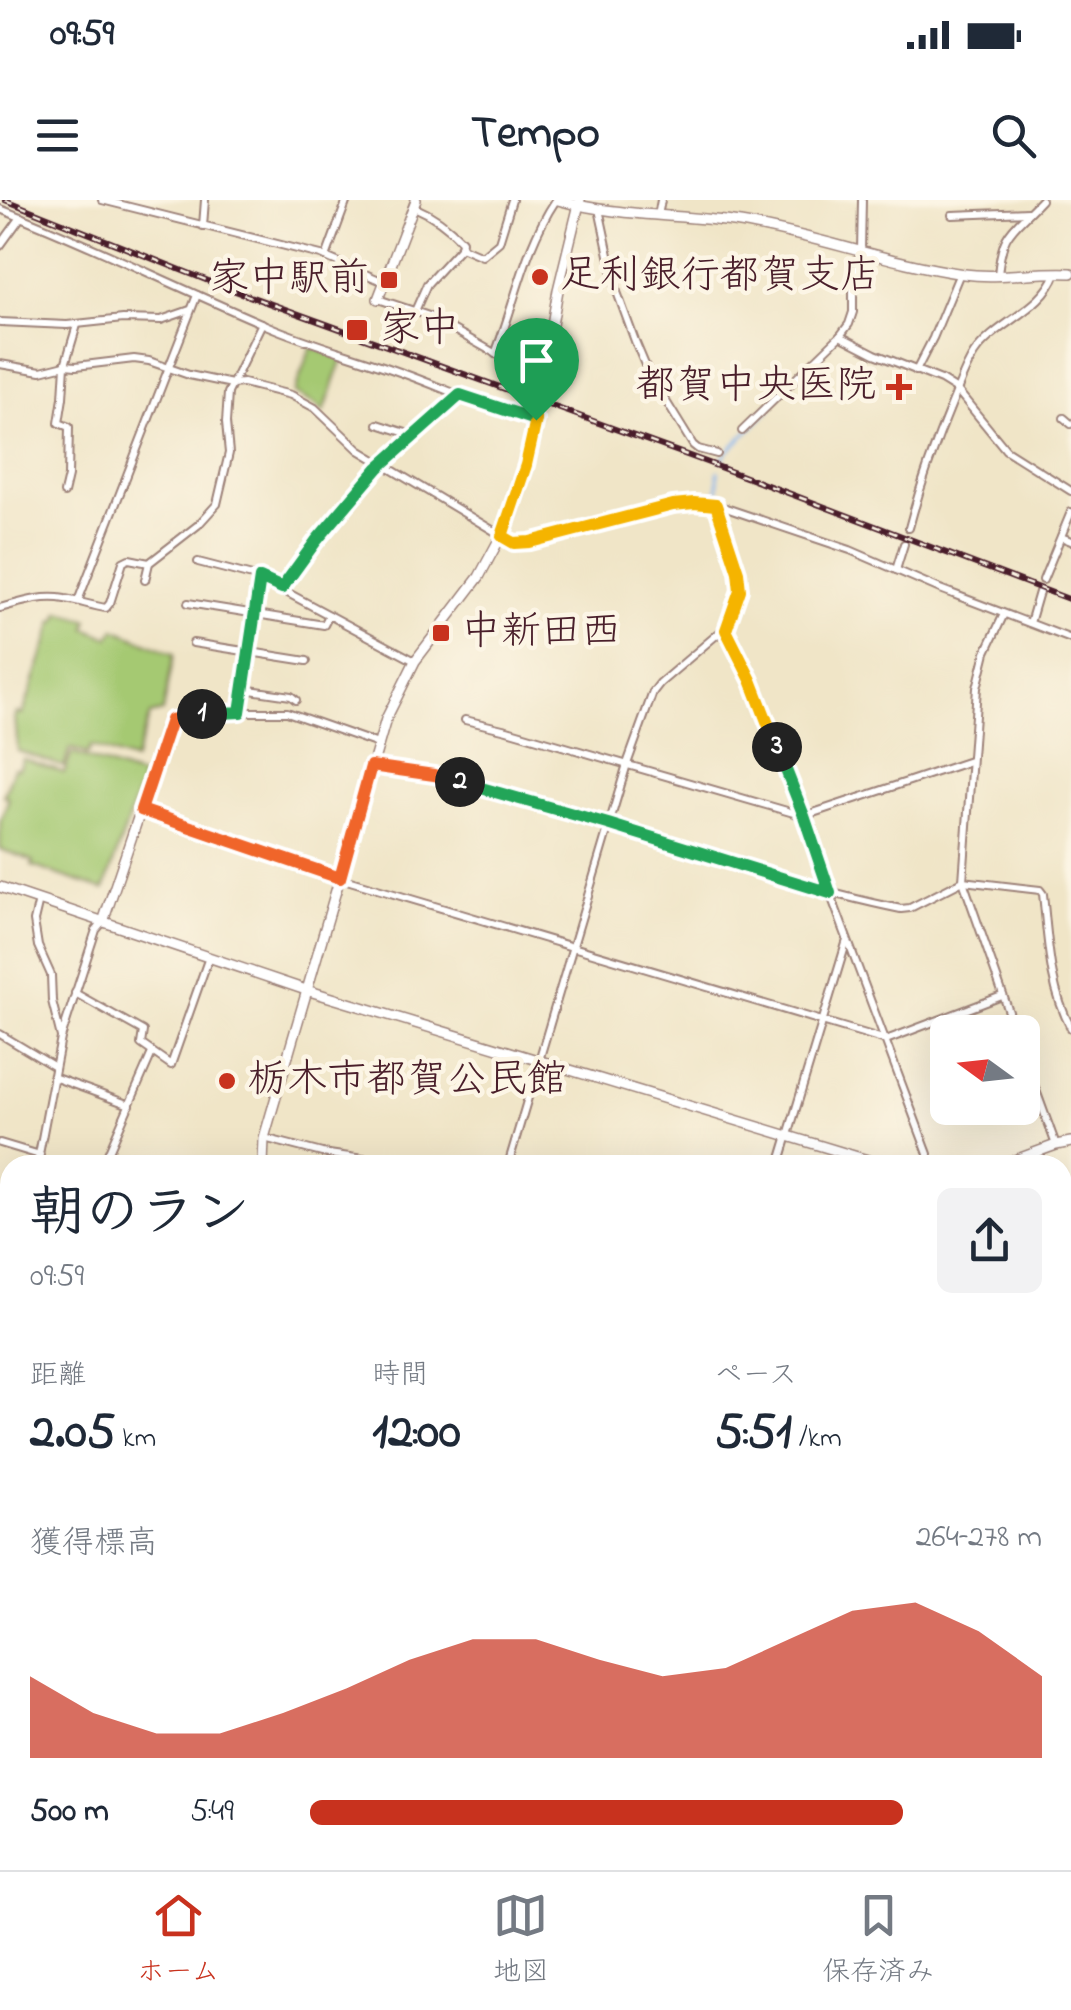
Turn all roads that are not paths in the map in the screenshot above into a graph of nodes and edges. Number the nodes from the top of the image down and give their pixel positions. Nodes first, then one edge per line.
1 (102, 200) edge
2 (205, 200) edge
3 (347, 200) edge
4 (512, 200) edge
5 (557, 200) edge
6 (661, 200) edge
7 (862, 200) edge
8 (1041, 200) edge
9 (415, 203) edge
10 (580, 203) edge
11 (0, 209) edge
12 (599, 209) junction
13 (1029, 212) junction
14 (952, 215) dead end
15 (658, 216) junction
16 (21, 217) junction
17 (203, 226) junction
18 (0, 246) edge
19 (461, 247) junction
20 (861, 250) junction
21 (326, 256) junction
22 (1057, 272) junction
23 (1071, 272) edge
24 (960, 273) junction
25 (998, 275) junction
26 (384, 282) junction
27 (197, 295) junction
28 (378, 299) joint
29 (191, 310) junction
30 (416, 311) junction
31 (0, 322) edge
32 (77, 324) junction
33 (262, 324) junction
34 (840, 336) junction
35 (495, 354) junction
36 (0, 364) edge
37 (65, 365) junction
38 (168, 369) junction
39 (544, 370) junction
40 (916, 371) junction
41 (232, 384) junction
42 (957, 390) junction
43 (460, 395) junction
44 (536, 420) junction
45 (378, 424) dead end
46 (742, 431) dead end
47 (411, 438) junction
48 (717, 454) dead end
49 (383, 463) junction
50 (1071, 491) edge
51 (64, 493) dead end
52 (716, 505) junction
53 (1071, 512) edge
54 (908, 528) dead end
55 (502, 536) junction
56 (1061, 537) junction
57 (1071, 541) edge
58 (904, 544) dead end
59 (198, 562) dead end
60 (150, 563) junction
61 (896, 570) junction
62 (260, 578) junction
63 (145, 580) dead end
64 (1043, 580) dead end
65 (282, 588) junction
66 (1038, 592) dead end
67 (78, 602) junction
68 (188, 603) dead end
69 (0, 608) edge
70 (254, 614) junction
71 (1004, 614) junction
72 (329, 615) junction
73 (1030, 623) junction
74 (726, 630) junction
75 (1071, 639) edge
76 (193, 643) dead end
77 (249, 652) junction
78 (414, 661) junction
79 (306, 662) dead end
80 (243, 689) junction
81 (296, 700) dead end
82 (240, 712) junction
83 (171, 720) joint
84 (465, 720) dead end
85 (378, 744) junction
86 (970, 760) junction
87 (626, 764) junction
88 (371, 766) junction
89 (141, 810) junction
90 (804, 816) junction
91 (608, 824) junction
92 (340, 878) junction
93 (963, 881) junction
94 (0, 887) edge
95 (830, 893) junction
96 (39, 900) junction
97 (103, 922) junction
98 (848, 939) junction
99 (574, 946) junction
100 (209, 957) junction
101 (306, 990) junction
102 (76, 993) junction
103 (1002, 996) junction
104 (1009, 1015) edge
105 (822, 1022) junction
106 (1071, 1028) edge
107 (0, 1034) edge
108 (61, 1038) junction
109 (886, 1040) junction
110 (152, 1054) junction
111 (539, 1061) junction
112 (55, 1068) junction
113 (54, 1077) junction
114 (1040, 1101) edge
115 (130, 1105) junction
116 (788, 1136) junction
117 (264, 1138) junction
118 (1071, 1142) edge
119 (0, 1143) edge
120 (1056, 1145) junction
121 (37, 1155) edge
122 (40, 1155) edge
123 (107, 1155) edge
124 (263, 1155) edge
125 (341, 1155) edge
126 (511, 1155) edge
127 (782, 1155) edge
128 (851, 1155) edge
129 (928, 1155) edge
130 (1028, 1155) edge

1 - 17 street
2 - 17 street
3 - 21 street
4 - 19 street
5 - 10 street
5 - 35 street
6 - 15 street
7 - 20 street
8 - 13 street
9 - 19 street
9 - 26 street
10 - 12 street
10 - 39 street
11 - 16 street
12 - 15 street
12 - 48 street
13 - 14 street
13 - 25 street
15 - 20 street
16 - 18 street
16 - 27 street
17 - 21 street
19 - 30 street
20 - 24 street
20 - 34 street
21 - 26 street
22 - 23 street
22 - 25 street
22 - 42 street
24 - 25 street
24 - 40 street
26 - 28 street
27 - 29 street
27 - 33 street
28 - 30 street
29 - 32 street
29 - 38 street
30 - 35 street
31 - 32 street
32 - 37 street
33 - 41 street
33 - 43 street
34 - 40 street
34 - 46 street
35 - 39 street
36 - 37 street
37 - 38 street
37 - 51 street
38 - 41 street
38 - 67 street
39 - 44 street
40 - 42 street
41 - 49 street
41 - 60 street
42 - 50 street
42 - 54 street
43 - 44 street
43 - 47 street
44 - 55 street
45 - 47 street
47 - 49 street
49 - 55 street
49 - 65 street
52 - 55 street
52 - 61 street
52 - 74 street
53 - 56 street
55 - 78 street
56 - 57 street
56 - 64 street
58 - 61 street
59 - 62 street
60 - 63 street
60 - 67 street
61 - 71 street
62 - 65 street
62 - 70 street
65 - 72 street
66 - 73 street
67 - 69 street
68 - 70 street
70 - 72 street
70 - 77 street
71 - 73 street
71 - 86 street
72 - 78 street
73 - 75 street
74 - 87 street
74 - 90 street
76 - 77 street
77 - 79 street
77 - 80 street
78 - 85 street
80 - 81 street
80 - 82 street
82 - 83 street
82 - 85 street
83 - 89 street
84 - 87 street
85 - 88 street
86 - 90 street
86 - 93 street
87 - 90 street
87 - 91 street
88 - 91 street
88 - 92 street
89 - 92 street
89 - 97 street
90 - 95 street
91 - 95 street
91 - 99 street
92 - 99 street
92 - 101 street
93 - 95 street
93 - 103 street
93 - 106 street
94 - 96 street
95 - 98 street
96 - 97 street
96 - 108 street
97 - 100 street
97 - 102 street
98 - 105 street
98 - 109 street
99 - 105 street
99 - 111 street
100 - 101 street
100 - 110 street
101 - 111 street
101 - 117 street
102 - 108 street
102 - 110 street
103 - 104 street
103 - 109 street
105 - 109 street
105 - 116 street
107 - 112 street
108 - 112 street
109 - 129 street
110 - 115 street
111 - 116 street
111 - 126 street
112 - 113 street
113 - 115 street
113 - 122 street
114 - 120 street
115 - 123 street
116 - 127 street
116 - 128 street
117 - 124 street
117 - 125 street
118 - 120 street
119 - 121 street
120 - 130 street

